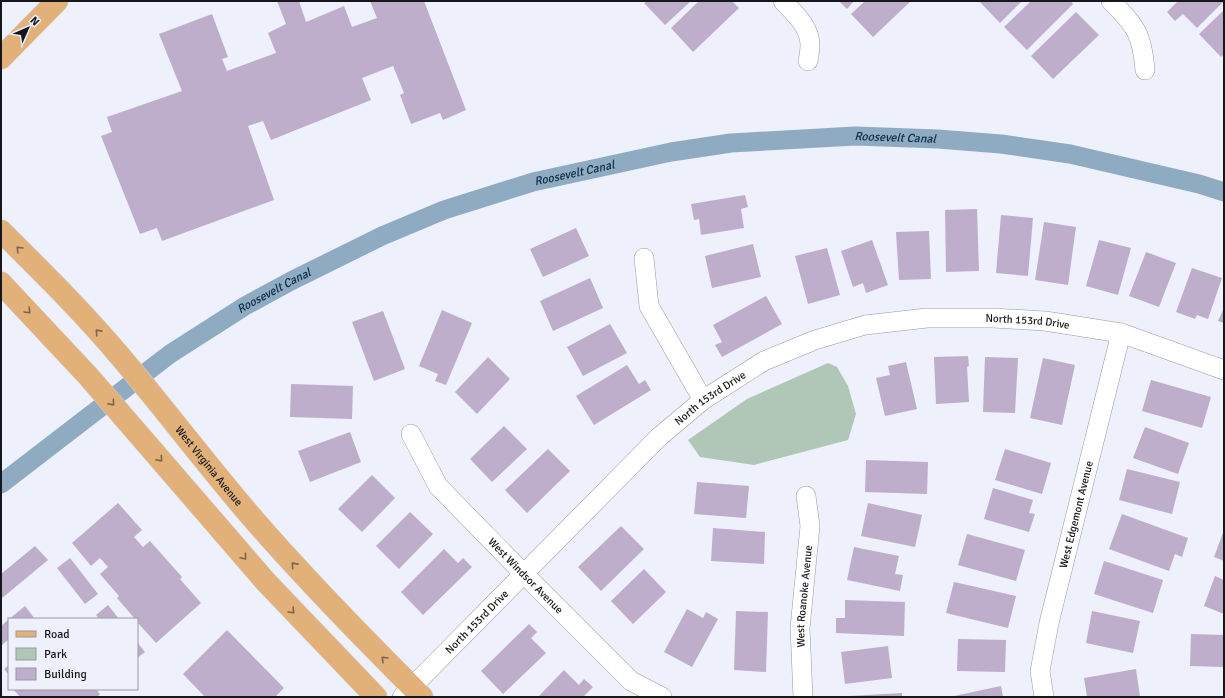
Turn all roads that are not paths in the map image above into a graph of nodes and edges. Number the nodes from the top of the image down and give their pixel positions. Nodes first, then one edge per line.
1 (57, 1) edge
2 (783, 1) edge
3 (1111, 1) edge
4 (1, 58) edge
5 (808, 61) dead end
6 (1146, 70) dead end
7 (1, 231) edge
8 (644, 258) dead end
9 (1, 283) edge
10 (1121, 333) junction
11 (1224, 370) edge
12 (703, 400) junction
13 (411, 434) dead end
14 (806, 496) dead end
15 (523, 574) junction
16 (412, 694) edge
17 (376, 697) edge
18 (662, 697) edge
19 (803, 697) edge
20 (1044, 697) edge

1 - 4 main road
2 - 5 street
3 - 6 street
16 -> 7 main road, West Virginia Avenue
8 - 12 street
9 -> 17 main road
10 - 11 street, North 153rd Drive
10 - 12 street, North 153rd Drive
10 - 20 street, West Edgemont Avenue
12 - 15 street, North 153rd Drive
13 - 15 street, West Windsor Avenue
14 - 19 street, West Roanoke Avenue
15 - 16 street, North 153rd Drive
15 - 18 street, West Windsor Avenue

